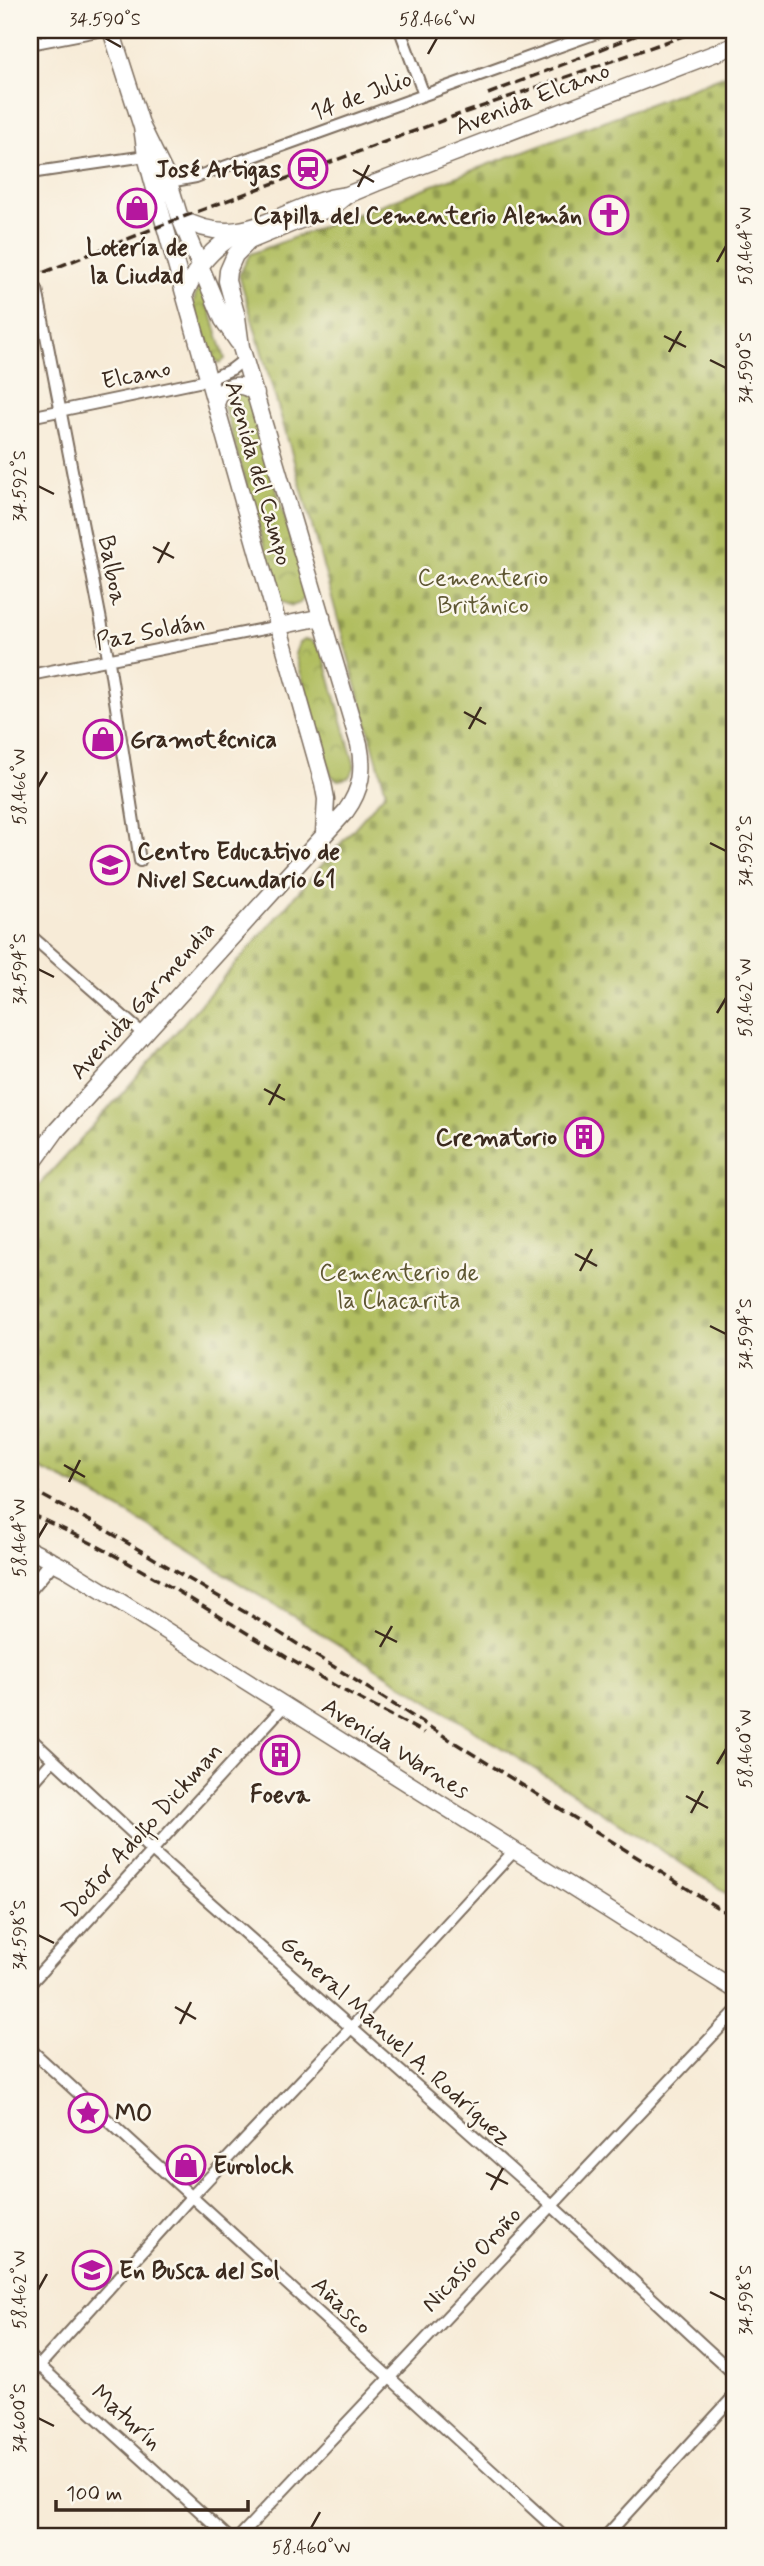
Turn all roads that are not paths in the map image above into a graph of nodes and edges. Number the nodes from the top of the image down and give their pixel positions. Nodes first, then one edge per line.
1 (103, 30) edge
2 (111, 30) edge
3 (400, 30) edge
4 (605, 30) edge
5 (30, 44) edge
6 (734, 46) edge
7 (424, 95) junction
8 (142, 127) junction
9 (146, 156) junction
10 (30, 173) edge
11 (169, 183) junction
12 (180, 218) junction
13 (241, 239) junction
14 (200, 264) junction
15 (37, 289) dead end
16 (185, 294) junction
17 (243, 353) junction
18 (208, 380) junction
19 (256, 394) junction
20 (216, 404) junction
21 (61, 412) junction
22 (30, 417) edge
23 (322, 617) junction
24 (279, 626) junction
25 (109, 662) junction
26 (30, 676) edge
27 (354, 801) joint
28 (324, 833) junction
29 (140, 861) dead end
30 (30, 935) edge
31 (142, 1033) junction
32 (50, 1137) junction
33 (30, 1151) edge
34 (30, 1167) edge
35 (30, 1550) edge
36 (53, 1561) junction
37 (30, 1588) edge
38 (285, 1705) junction
39 (30, 1738) edge
40 (53, 1760) junction
41 (30, 1786) edge
42 (515, 1850) junction
43 (152, 1851) junction
44 (30, 1984) edge
45 (734, 1989) edge
46 (734, 2013) edge
47 (351, 2028) junction
48 (30, 2049) edge
49 (192, 2196) junction
50 (551, 2205) junction
51 (30, 2357) edge
52 (39, 2366) junction
53 (734, 2374) edge
54 (30, 2376) edge
55 (389, 2377) junction
56 (734, 2396) edge
57 (227, 2536) edge
58 (240, 2536) edge
59 (563, 2536) edge
60 (606, 2536) edge

1 - 5 street
2 - 8 main road, Avenida del Campo
3 - 7 street
4 - 7 street, 14 de Julio
6 - 13 main road, Avenida Elcano
7 - 11 street, 14 de Julio
8 - 9 main road, Avenida del Campo
8 - 11 main road, Avenida del Campo
9 - 10 street
9 - 16 main road, Avenida del Campo
11 - 12 main road, Avenida del Campo
12 - 13 main road
12 - 14 main road, Avenida del Campo
13 - 14 main road, Avenida Elcano
13 - 17 main road, Avenida del Campo
14 - 16 main road
14 - 17 main road, Avenida del Campo
15 - 21 street, Balboa
16 - 18 main road, Avenida del Campo
17 - 18 street, Elcano
17 - 19 main road, Avenida del Campo
18 - 20 main road, Avenida del Campo
18 - 21 street, Elcano
19 - 20 main road
19 - 23 main road, Avenida del Campo
20 - 24 main road, Avenida del Campo
21 - 22 street, Elcano
21 - 25 street, Balboa
23 - 24 main road
23 - 27 main road, Avenida del Campo
24 - 25 street, Paz Soldán
24 - 28 main road, Avenida del Campo
25 - 26 street, Paz Soldán
25 - 29 street, Balboa
27 - 28 main road, Avenida Garmendia
28 - 31 main road, Avenida Garmendia
30 - 31 street
31 - 32 main road, Avenida Garmendia
32 - 33 main road, Avenida Garmendia
32 - 34 main road, Avenida Garmendia
35 - 36 main road, Avenida Warnes
36 - 37 street
36 - 38 main road, Avenida Warnes
38 - 42 main road, Avenida Warnes
38 - 43 street, Doctor Adolfo Dickman
39 - 40 street, General Manuel A. Rodríguez
40 - 41 street
40 - 43 street, General Manuel A. Rodríguez
42 - 45 main road, Avenida Warnes
42 - 47 street
43 - 44 street, Doctor Adolfo Dickman
43 - 47 street, General Manuel A. Rodríguez
46 - 50 street, Nicasio Oroño
47 - 49 street
47 - 50 street, General Manuel A. Rodríguez
48 - 49 street, Añasco
49 - 52 street
49 - 55 street, Añasco
50 - 53 street, General Manuel A. Rodríguez
50 - 55 street, Nicasio Oroño
51 - 52 street, Maturín
52 - 54 street
52 - 57 street, Maturín
55 - 58 street, Nicasio Oroño
55 - 59 street, Añasco
56 - 60 street

